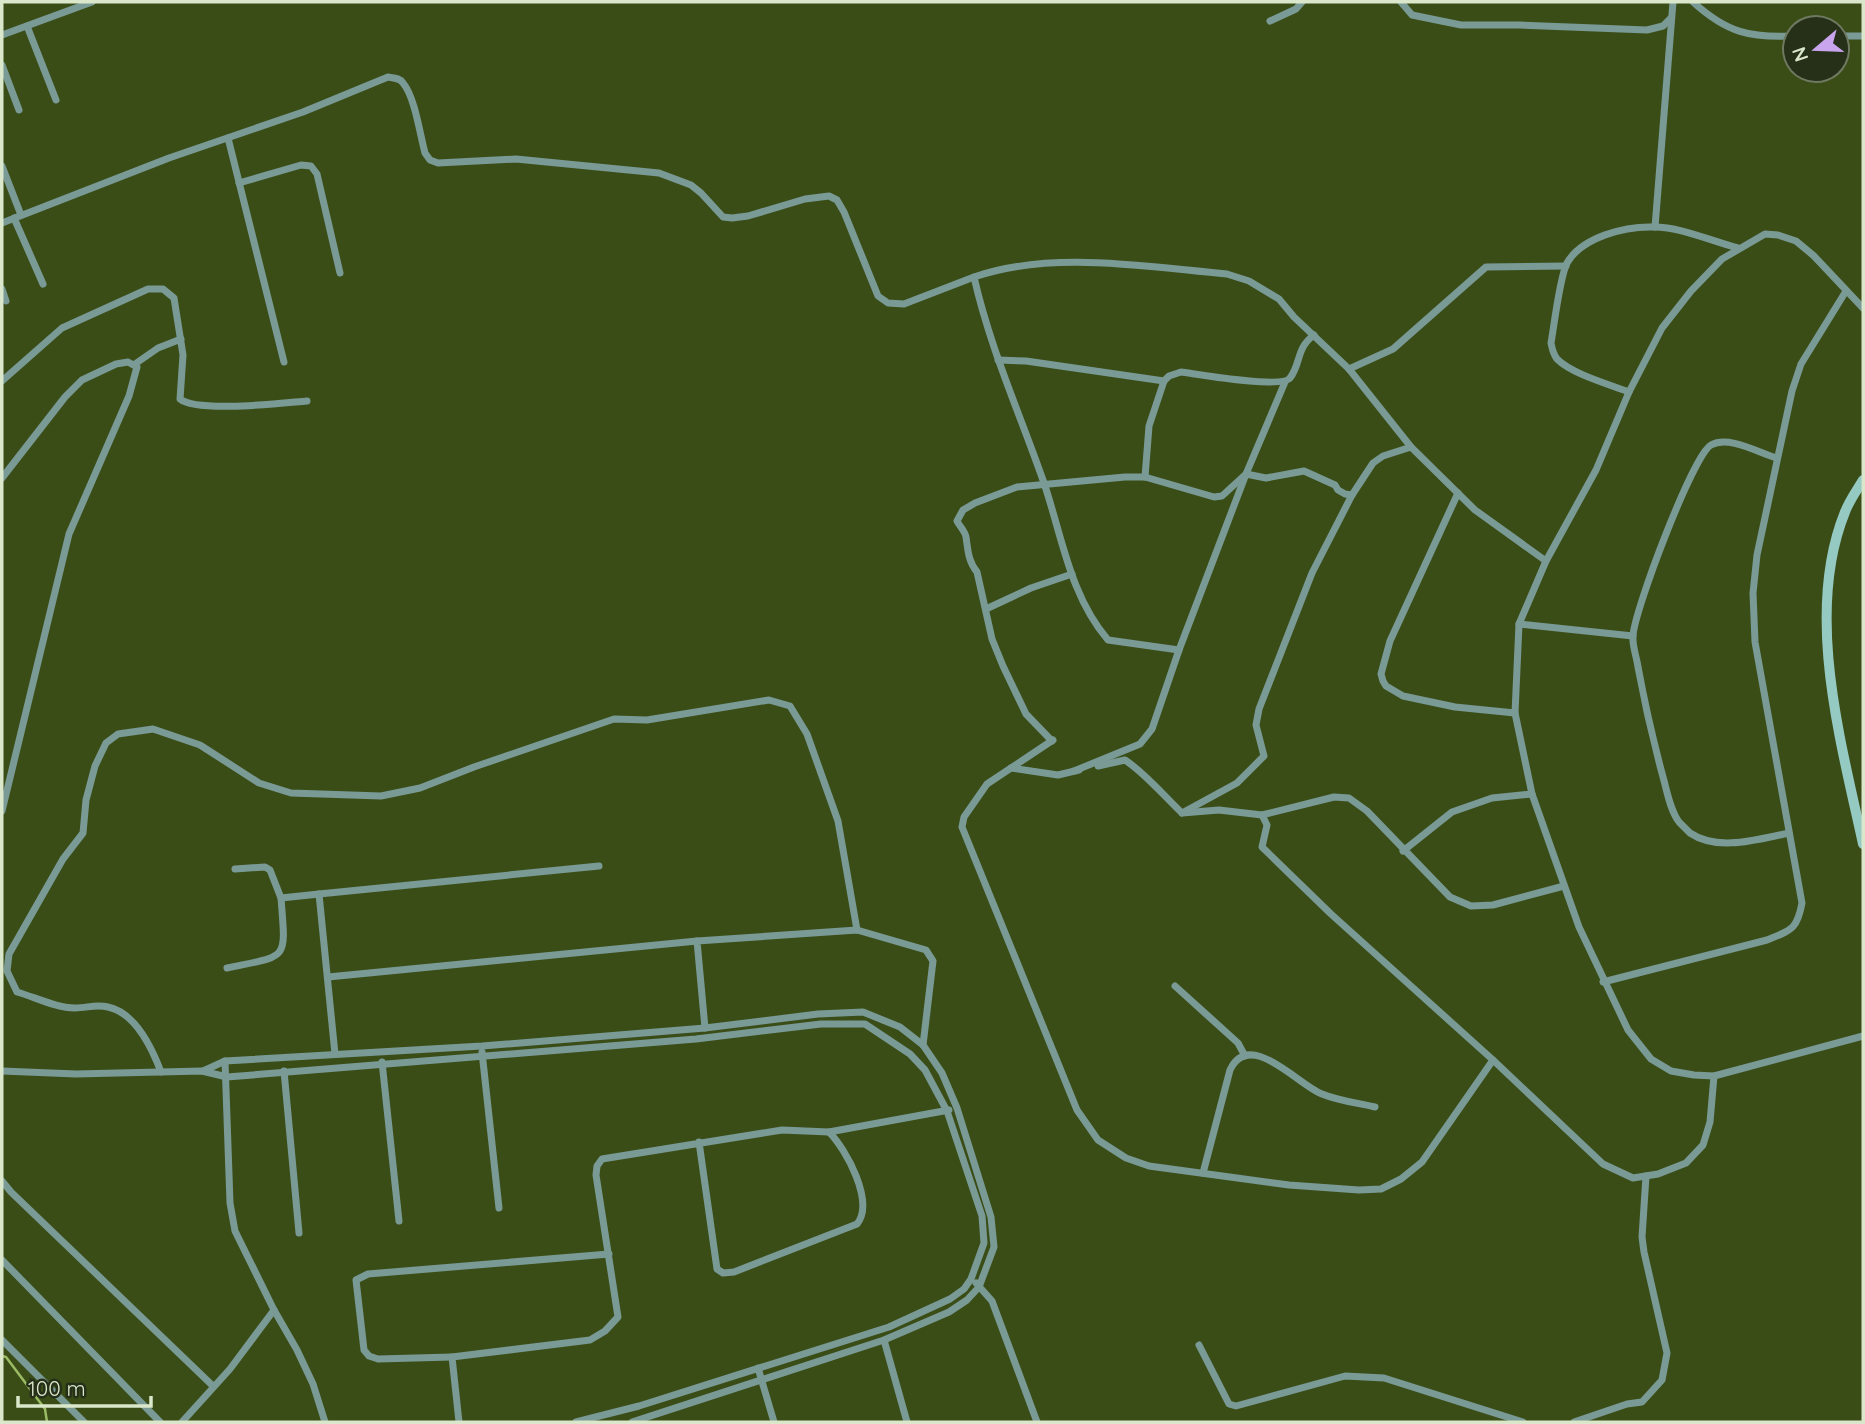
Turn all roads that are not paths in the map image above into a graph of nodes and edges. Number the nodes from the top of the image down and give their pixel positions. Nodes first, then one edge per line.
1 (92, 2) edge
2 (1302, 2) edge
3 (1401, 2) edge
4 (1673, 2) edge
5 (1693, 2) edge
6 (1671, 19) junction
7 (1269, 21) dead end
8 (27, 26) junction
9 (2, 35) edge
10 (1781, 36) edge
11 (2, 65) edge
12 (56, 100) dead end
13 (19, 110) dead end
14 (228, 138) junction
15 (2, 166) edge
16 (239, 183) junction
17 (17, 217) junction
18 (2, 223) edge
19 (1655, 227) junction
20 (1738, 248) junction
21 (1566, 266) junction
22 (340, 273) dead end
23 (974, 277) junction
24 (43, 284) dead end
25 (2, 289) edge
26 (1846, 291) junction
27 (6, 300) dead end
28 (1863, 308) edge
29 (1314, 335) junction
30 (181, 339) junction
31 (998, 360) junction
32 (284, 362) dead end
33 (135, 364) junction
34 (1349, 369) junction
35 (2, 381) edge
36 (1164, 381) junction
37 (1285, 382) junction
38 (1629, 392) junction
39 (307, 401) dead end
40 (1411, 447) junction
41 (1777, 458) junction
42 (1246, 474) junction
43 (1145, 477) junction
44 (2, 478) edge
45 (1863, 481) edge
46 (1045, 485) junction
47 (1458, 493) junction
48 (1352, 495) junction
49 (1546, 561) junction
50 (1072, 575) junction
51 (986, 609) junction
52 (1519, 624) junction
53 (1633, 636) junction
54 (1178, 650) junction
55 (1515, 713) junction
56 (1053, 740) junction
57 (1074, 771) junction
58 (1532, 794) junction
59 (2, 811) edge
60 (1182, 813) junction
61 (1262, 815) junction
62 (1789, 833) junction
63 (1863, 844) edge
64 (1403, 851) junction
65 (599, 866) dead end
66 (235, 869) dead end
67 (1564, 886) junction
68 (319, 894) junction
69 (281, 898) junction
70 (858, 930) junction
71 (696, 941) junction
72 (228, 968) dead end
73 (328, 977) junction
74 (1604, 982) junction
75 (1175, 986) dead end
76 (705, 1028) junction
77 (1863, 1035) edge
78 (923, 1045) junction
79 (482, 1046) junction
80 (335, 1054) junction
81 (382, 1054) junction
82 (482, 1055) junction
83 (1245, 1056) junction
84 (1493, 1060) junction
85 (225, 1061) junction
86 (382, 1064) junction
87 (284, 1070) junction
88 (2, 1071) edge
89 (161, 1072) junction
90 (202, 1072) junction
91 (1714, 1076) junction
92 (227, 1077) junction
93 (1376, 1107) dead end
94 (957, 1108) junction
95 (947, 1111) junction
96 (829, 1132) junction
97 (699, 1142) junction
98 (1203, 1173) junction
99 (1646, 1176) junction
100 (2, 1181) edge
101 (499, 1208) dead end
102 (399, 1221) dead end
103 (299, 1233) dead end
104 (609, 1254) junction
105 (2, 1260) edge
106 (971, 1279) junction
107 (979, 1287) junction
108 (274, 1310) junction
109 (2, 1340) edge
110 (884, 1340) junction
111 (1199, 1345) dead end
112 (452, 1357) junction
113 (758, 1368) junction
114 (762, 1379) junction
115 (213, 1387) junction
116 (639, 1406) junction
117 (644, 1421) edge
118 (84, 1422) edge
119 (160, 1422) edge
120 (182, 1422) edge
121 (325, 1422) edge
122 (458, 1422) edge
123 (576, 1422) edge
124 (632, 1422) edge
125 (774, 1422) edge
126 (907, 1422) edge
127 (1037, 1422) edge
128 (1523, 1422) edge
129 (1574, 1422) edge

1 - 8 street
2 - 7 street
3 - 6 street
4 - 6 street
5 - 10 street
6 - 19 street
8 - 9 street
8 - 12 street
11 - 13 street
14 - 16 street
14 - 17 street
14 - 23 street
15 - 17 street
16 - 22 street
16 - 32 street
17 - 18 street
17 - 24 street
19 - 20 street
19 - 21 street
20 - 26 street
20 - 38 street
21 - 34 street
21 - 38 street
23 - 29 street
23 - 31 street
25 - 27 street
26 - 28 street
26 - 41 street
29 - 34 street
29 - 37 street
30 - 33 street
30 - 35 street
30 - 39 street
31 - 36 street
31 - 46 street
33 - 44 street
33 - 59 street
34 - 40 street
36 - 37 street
36 - 43 street
37 - 42 street
38 - 49 street
40 - 47 street
40 - 48 street
41 - 53 street
41 - 62 street
42 - 43 street
42 - 48 street
42 - 54 street
43 - 46 street
45 - 63 main road
46 - 50 street
46 - 51 street
47 - 49 street
47 - 55 street
48 - 60 street
49 - 52 street
50 - 51 street
50 - 54 street
51 - 56 street
52 - 53 street
52 - 55 street
53 - 62 street
54 - 57 street
55 - 58 street
56 - 57 street
56 - 98 street
57 - 60 street
58 - 64 street
58 - 67 street
60 - 61 street
61 - 64 street
61 - 84 street
62 - 74 street
64 - 67 street
65 - 68 street
66 - 69 street
67 - 74 street
68 - 69 street
68 - 73 street
69 - 72 street
70 - 71 street
70 - 78 street
70 - 89 street
71 - 73 street
71 - 76 street
73 - 80 street
74 - 91 street
75 - 83 street
76 - 78 street
76 - 79 street
77 - 91 street
78 - 94 street
79 - 81 street
79 - 82 street
80 - 81 street
80 - 85 street
81 - 86 street
82 - 86 street
82 - 95 street
82 - 101 street
83 - 93 street
83 - 98 street
84 - 98 street
84 - 99 street
85 - 90 street
85 - 92 street
86 - 87 street
86 - 102 street
87 - 92 street
87 - 103 street
88 - 89 street
89 - 90 street
90 - 92 street
91 - 99 street
92 - 108 street
94 - 95 street
94 - 107 street
95 - 96 street
95 - 106 street
96 - 97 street
96 - 97 street
97 - 104 street
99 - 129 street
100 - 115 street
104 - 112 street
104 - 112 street
105 - 119 street
106 - 107 street
106 - 113 street
107 - 110 street
107 - 127 street
108 - 115 street
108 - 121 street
109 - 118 street
110 - 114 street
110 - 126 street
111 - 128 street
112 - 122 street
113 - 114 street
113 - 116 street
114 - 117 street
114 - 125 street
115 - 120 street
116 - 117 street
116 - 123 street
117 - 124 street

